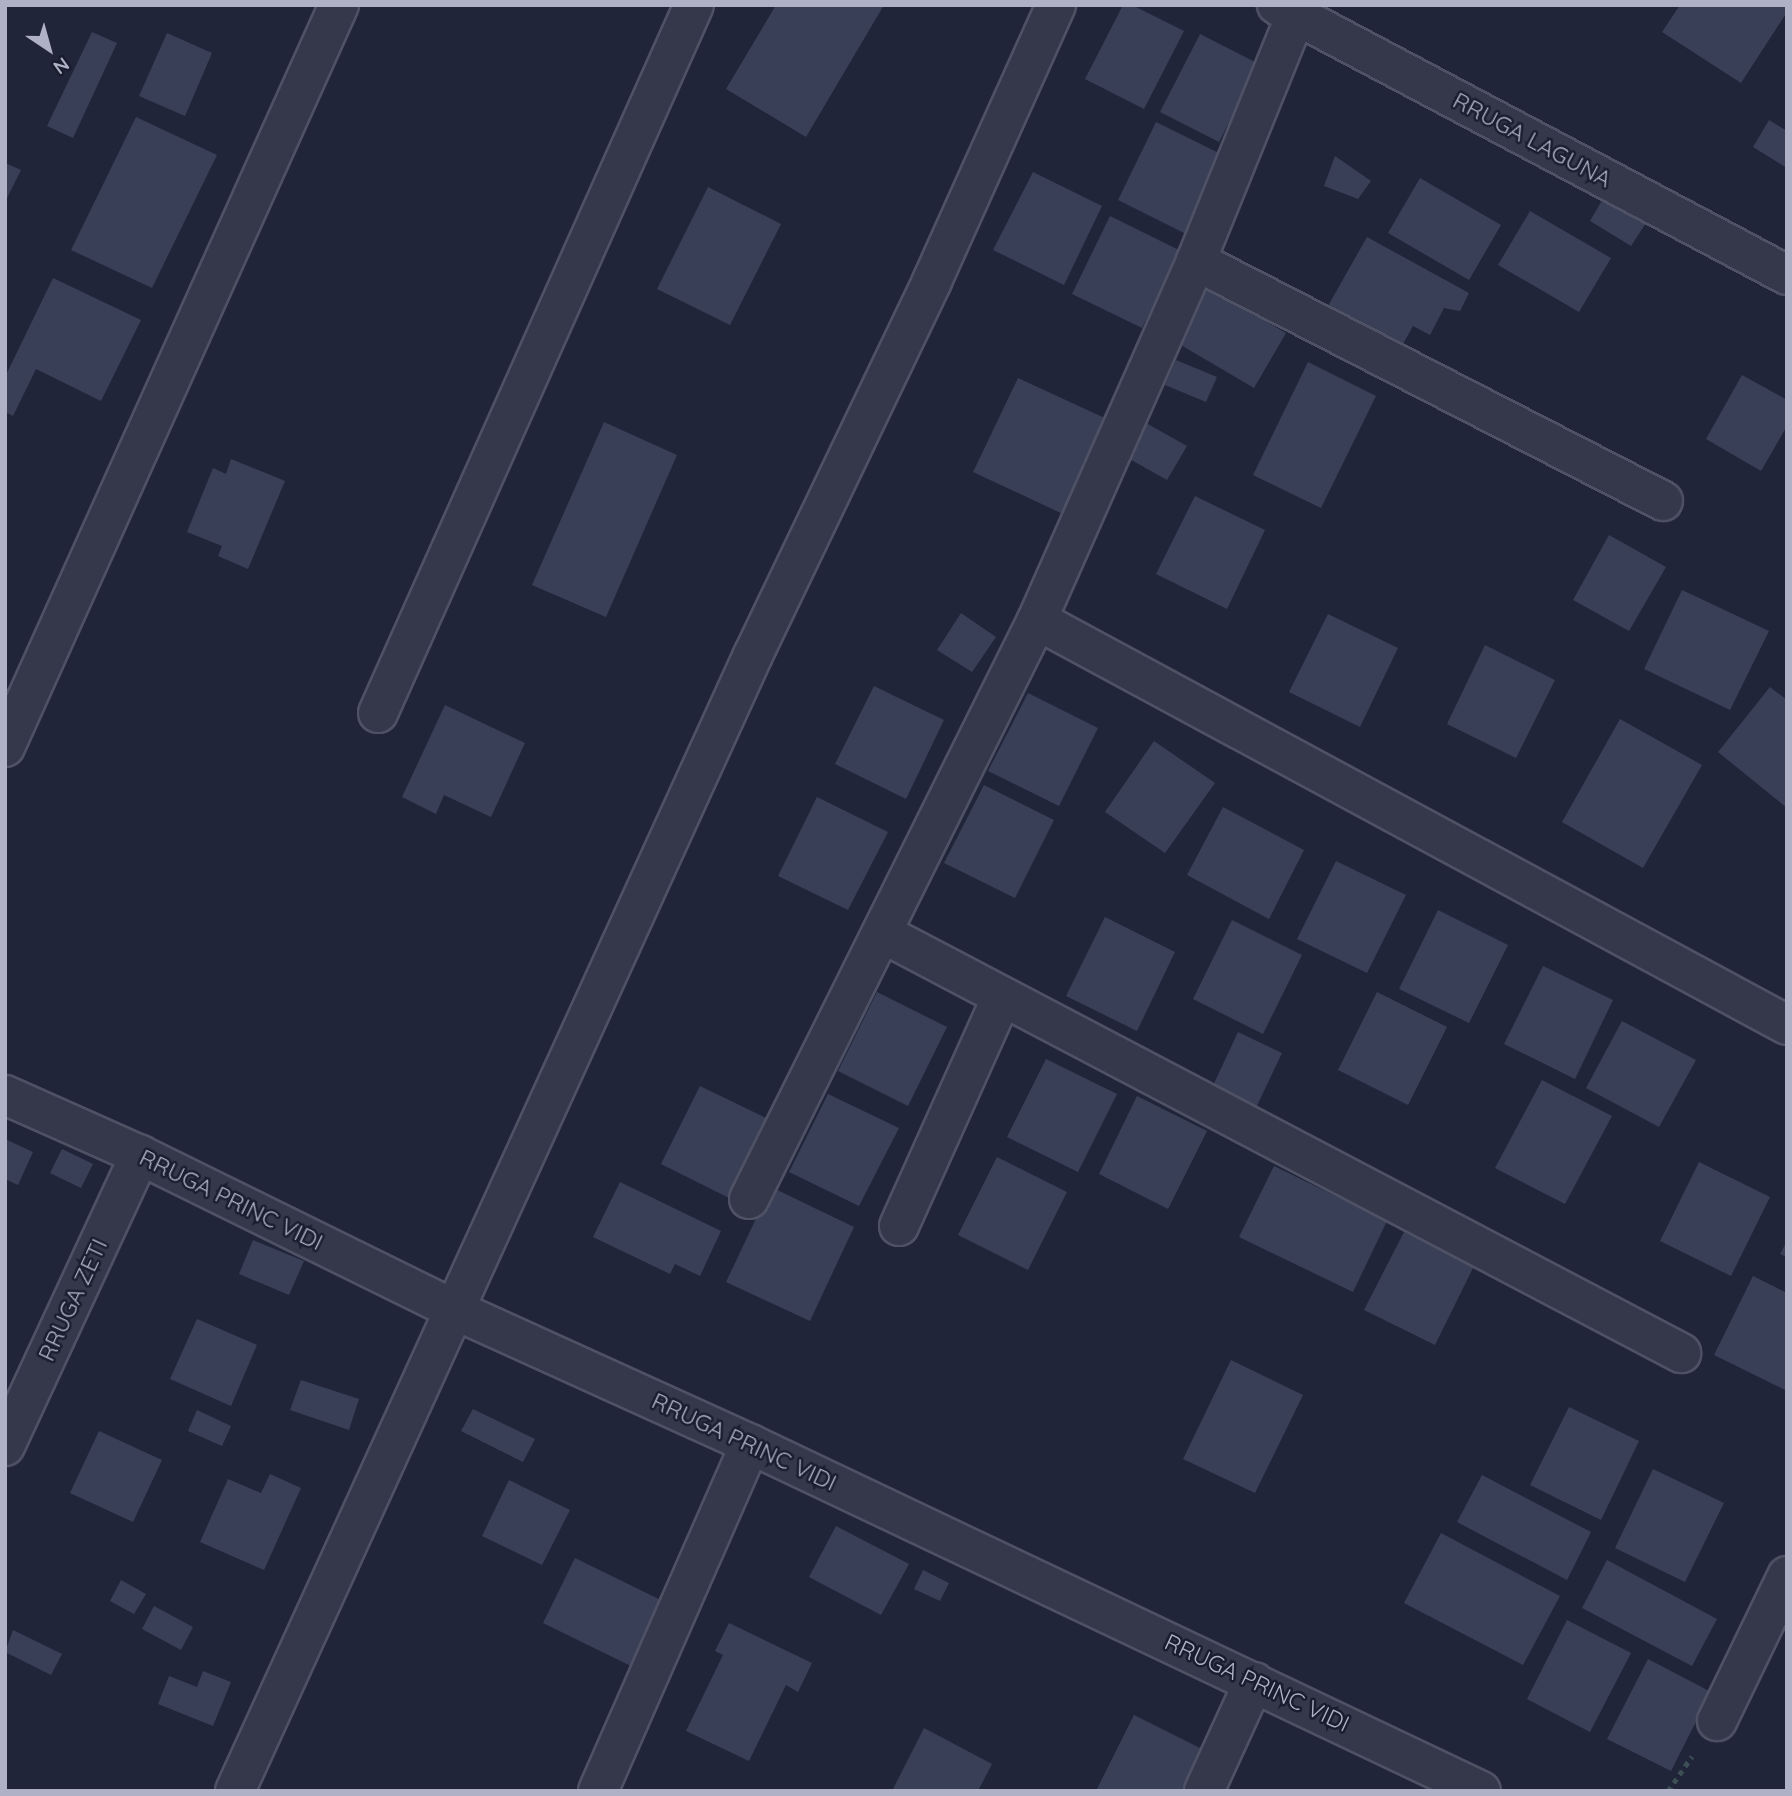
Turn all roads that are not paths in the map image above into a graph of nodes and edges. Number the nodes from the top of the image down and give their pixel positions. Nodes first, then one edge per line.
1 (339, 5) edge
2 (694, 5) edge
3 (1056, 5) edge
4 (1287, 10) edge
5 (1196, 261) junction
6 (1787, 275) edge
7 (1663, 501) dead end
8 (1037, 620) junction
9 (378, 713) dead end
10 (5, 747) edge
11 (882, 933) junction
12 (1002, 997) junction
13 (1787, 1024) edge
14 (5, 1095) edge
15 (140, 1155) junction
16 (749, 1199) dead end
17 (899, 1226) dead end
18 (456, 1310) junction
19 (1681, 1353) dead end
20 (750, 1444) junction
21 (5, 1446) edge
22 (1787, 1576) edge
23 (1254, 1682) junction
24 (1717, 1721) dead end
25 (235, 1791) edge
26 (598, 1791) edge
27 (1204, 1791) edge
28 (1481, 1791) edge

1 - 10 street
2 - 9 street
3 - 18 street
4 - 5 street
4 - 6 street, RRUGA LAGUNA
5 - 7 street
5 - 8 street
8 - 11 street
8 - 13 street
11 - 12 street
11 - 16 street
12 - 17 street
12 - 19 street
14 - 15 street, RRUGA PRINC VIDI
15 - 18 street, RRUGA PRINC VIDI
15 - 21 street, RRUGA ZETI
18 - 20 street, RRUGA PRINC VIDI
18 - 25 street
20 - 23 street, RRUGA PRINC VIDI
20 - 26 street
22 - 24 street
23 - 27 street
23 - 28 street, RRUGA PRINC VIDI

